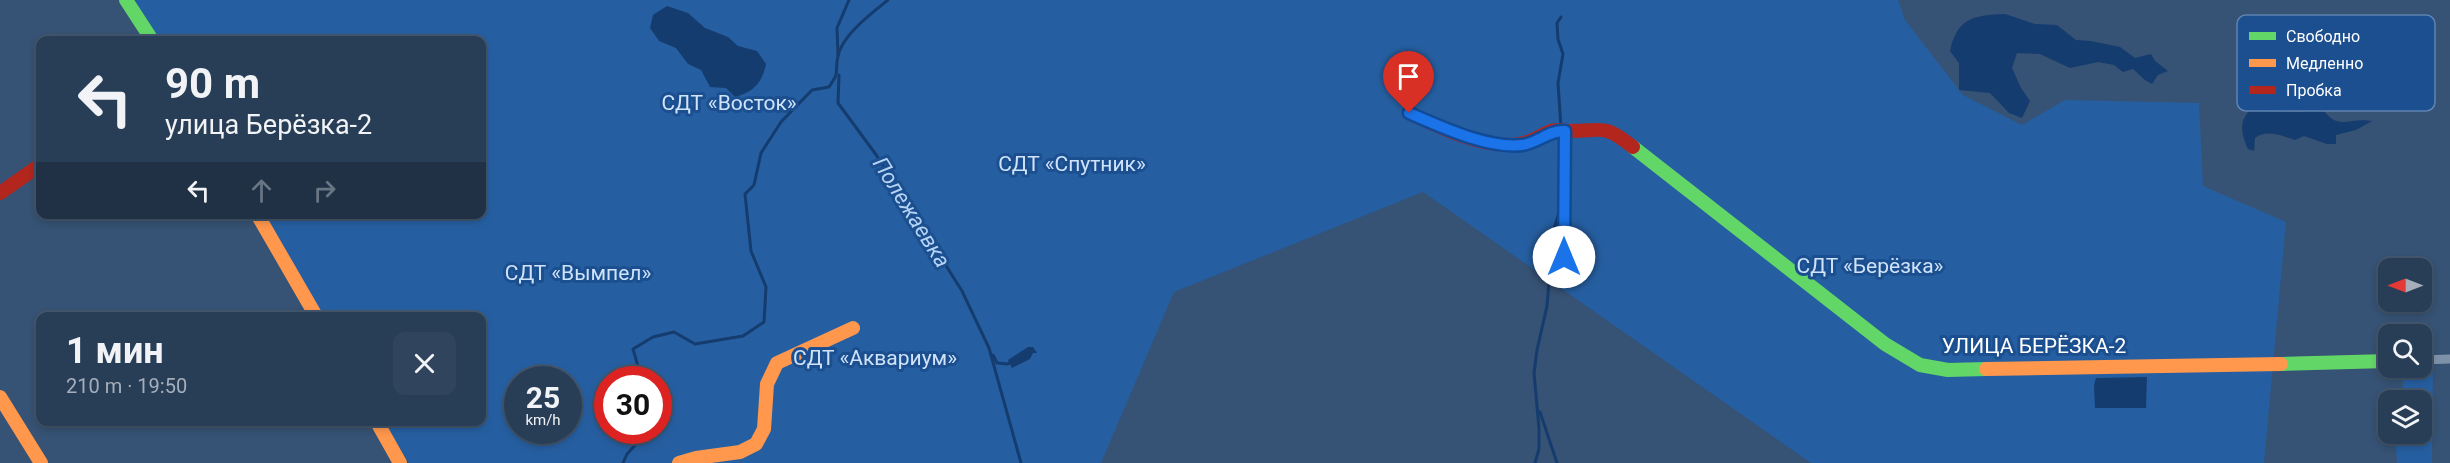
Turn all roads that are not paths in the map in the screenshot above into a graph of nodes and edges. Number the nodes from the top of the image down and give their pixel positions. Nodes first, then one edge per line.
1 (126, 0) edge
2 (149, 36) edge
3 (1409, 113) dead end
4 (1565, 131) junction
5 (36, 168) edge
6 (0, 193) edge
7 (260, 219) edge
8 (1564, 257) dead end
9 (314, 312) edge
10 (854, 328) dead end
11 (2450, 359) edge
12 (2432, 360) edge
13 (2378, 361) edge
14 (0, 397) edge
15 (379, 426) edge
16 (41, 463) edge
17 (400, 463) edge
18 (679, 463) edge

1 - 2 street
3 - 4 street, УЛИЦА БЕРЁЗКА-2
4 - 8 street
4 - 13 street, УЛИЦА БЕРЁЗКА-2
5 - 6 street
7 - 9 street
10 - 18 street
11 - 12 street
14 - 16 street
15 - 17 street

